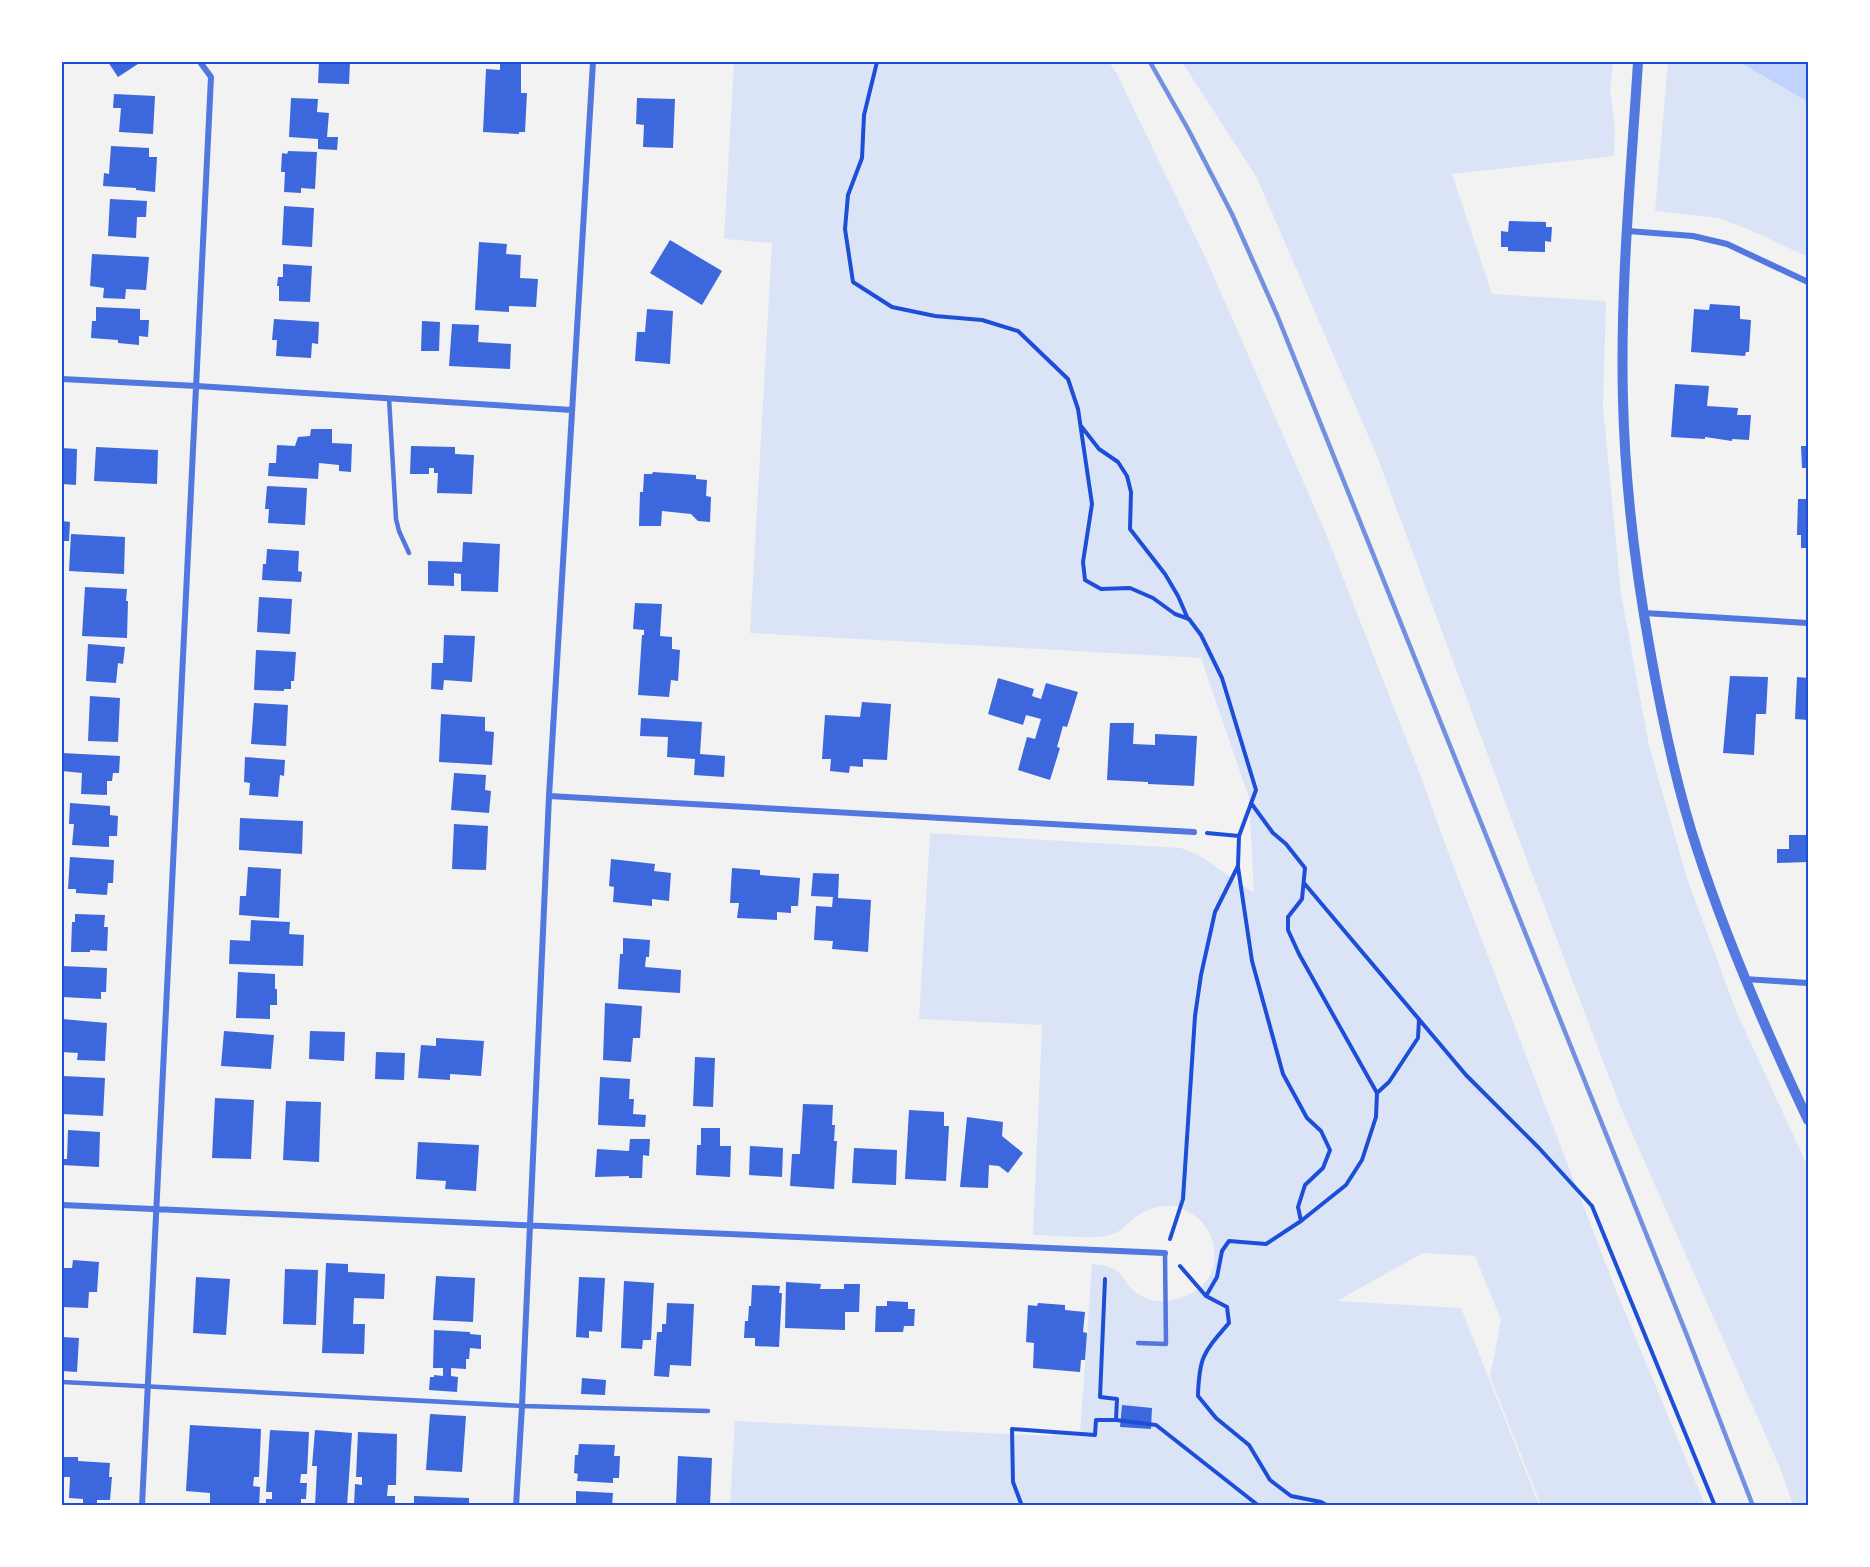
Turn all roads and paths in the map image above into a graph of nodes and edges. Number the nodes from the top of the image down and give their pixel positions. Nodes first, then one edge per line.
1 (200, 62) edge
2 (593, 62) edge
3 (877, 62) edge
4 (1638, 62) edge
5 (1628, 231) junction
6 (1809, 282) edge
7 (62, 379) edge
8 (197, 386) junction
9 (389, 398) junction
10 (572, 410) junction
11 (1081, 426) junction
12 (409, 553) dead end
13 (1644, 614) junction
14 (1188, 619) junction
15 (1809, 623) edge
16 (549, 796) junction
17 (1251, 803) junction
18 (1194, 832) joint
19 (1239, 836) junction
20 (1238, 866) junction
21 (1304, 883) junction
22 (1744, 979) junction
23 (1809, 983) edge
24 (1419, 1018) junction
25 (1377, 1093) junction
26 (1809, 1120) edge
27 (62, 1205) edge
28 (157, 1210) junction
29 (1300, 1221) junction
30 (530, 1226) junction
31 (1165, 1253) junction
32 (1105, 1279) dead end
33 (1206, 1296) junction
34 (1138, 1343) dead end
35 (62, 1382) edge
36 (148, 1386) junction
37 (522, 1406) junction
38 (708, 1411) dead end
39 (1116, 1420) junction
40 (141, 1506) edge
41 (516, 1506) edge
42 (1022, 1506) edge
43 (1258, 1506) edge
44 (1328, 1506) edge
45 (1715, 1506) edge

1 - 8 street
2 - 10 street
3 - 11 path
4 - 5 street
5 - 6 street
5 - 13 street
7 - 8 street
8 - 9 street
8 - 28 street
9 - 10 street
9 - 12 lane
10 - 16 street
11 - 14 path
11 - 14 path
13 - 15 street
13 - 22 street
14 - 17 path
16 - 18 street
16 - 30 street
17 - 19 path
17 - 21 path
18 - 19 path
19 - 20 path
20 - 29 path
20 - 31 path
21 - 24 path
21 - 25 path
22 - 23 street
22 - 26 street
24 - 25 path
24 - 45 path
25 - 29 path
27 - 28 street
28 - 30 street
28 - 36 street
29 - 33 path
30 - 31 street
30 - 37 street
31 - 33 path
31 - 34 lane
32 - 39 path
33 - 44 path
35 - 36 lane
36 - 37 lane
36 - 40 street
37 - 38 lane
37 - 41 street
39 - 42 path
39 - 43 path

